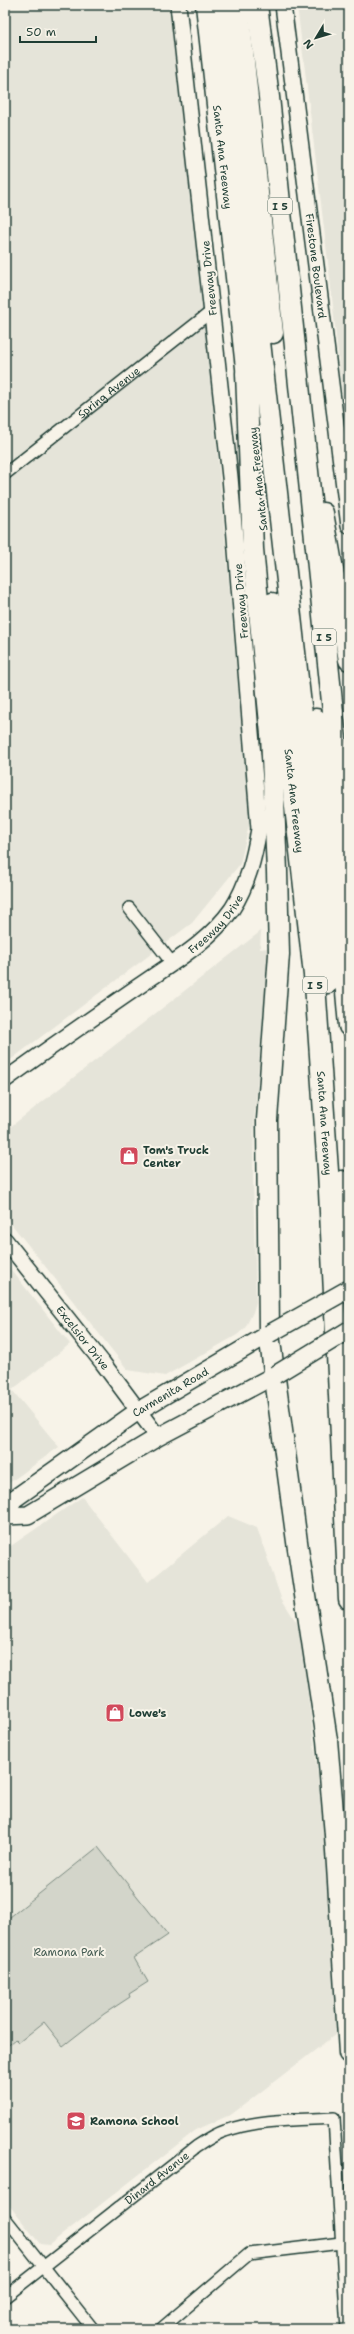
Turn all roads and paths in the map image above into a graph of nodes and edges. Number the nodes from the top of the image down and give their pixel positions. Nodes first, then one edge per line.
1 (178, 5) edge
2 (206, 5) edge
3 (222, 5) edge
4 (238, 5) edge
5 (257, 5) edge
6 (283, 5) edge
7 (212, 312) junction
8 (246, 373) junction
9 (300, 408) junction
10 (5, 474) edge
11 (349, 526) edge
12 (349, 660) edge
13 (349, 865) edge
14 (128, 908) dead end
15 (172, 963) junction
16 (349, 1026) edge
17 (5, 1080) edge
18 (5, 1240) edge
19 (349, 1289) edge
20 (349, 1293) edge
21 (349, 1330) edge
22 (269, 1334) junction
23 (274, 1375) junction
24 (138, 1411) junction
25 (158, 1437) junction
26 (5, 1515) edge
27 (349, 1599) edge
28 (349, 2053) edge
29 (5, 2218) edge
30 (341, 2243) junction
31 (44, 2267) junction
32 (5, 2298) edge
33 (94, 2329) edge
34 (161, 2329) edge
35 (348, 2329) edge

1 - 7 street, Freeway Drive
2 - 8 highway, Santa Ana Freeway / I 5
3 - 20 highway
4 - 16 highway
5 - 9 highway, I 5
6 - 11 street, Firestone Boulevard
7 - 10 street, Spring Avenue
7 - 15 street, Freeway Drive
8 - 22 highway
8 - 27 highway, Santa Ana Freeway / I 5
9 - 12 highway
9 - 13 highway, I 5
14 - 15 street
15 - 17 street, Freeway Drive
18 - 24 street, Excelsior Drive
19 - 22 main road, Carmenita Road, bridge
21 - 23 main road, Carmenita Road, bridge
22 - 23 highway
22 - 24 main road, Carmenita Road
23 - 25 main road, Carmenita Road
23 - 28 highway
24 - 25 street, Excelsior Drive
24 - 26 main road, Carmenita Road
25 - 26 main road, Carmenita Road
29 - 31 street
30 - 31 street, Dinard Avenue
30 - 34 street
30 - 35 street
31 - 32 street, Dinard Avenue
31 - 33 street

